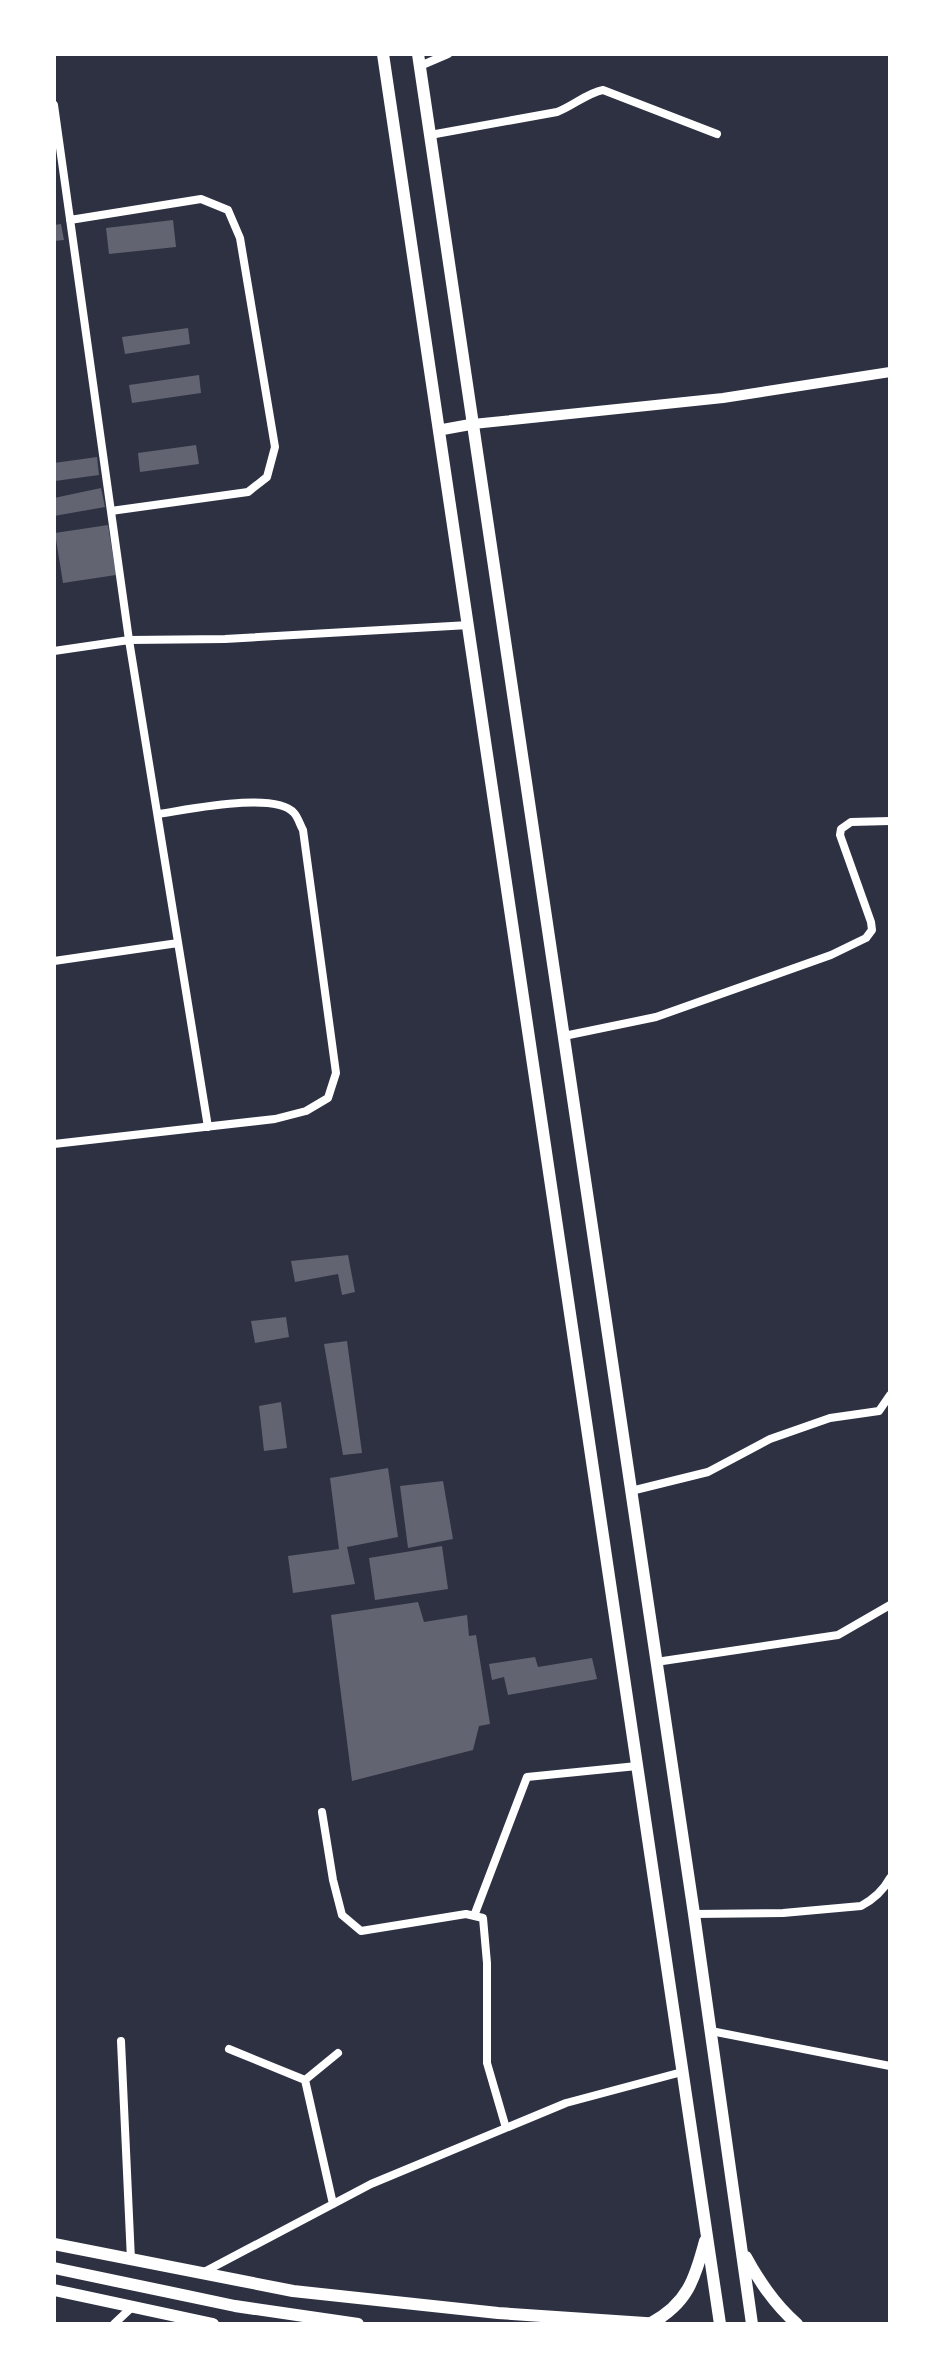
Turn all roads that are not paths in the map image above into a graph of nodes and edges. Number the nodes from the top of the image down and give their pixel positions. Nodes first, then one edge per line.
1 (383, 54) edge
2 (448, 54) edge
3 (419, 60) edge
4 (54, 105) edge
5 (55, 124) edge
6 (717, 134) dead end
7 (430, 135) junction
8 (70, 220) junction
9 (890, 372) edge
10 (473, 424) junction
11 (440, 430) junction
12 (111, 511) junction
13 (469, 625) junction
14 (129, 640) junction
15 (54, 651) edge
16 (158, 814) junction
17 (890, 821) edge
18 (178, 943) junction
19 (54, 961) edge
20 (564, 1036) junction
21 (208, 1127) junction
22 (54, 1144) edge
23 (890, 1395) edge
24 (631, 1491) junction
25 (890, 1605) edge
26 (656, 1662) junction
27 (637, 1766) junction
28 (322, 1812) dead end
29 (890, 1878) edge
30 (694, 1914) junction
31 (474, 1916) junction
32 (711, 2031) junction
33 (121, 2041) dead end
34 (229, 2049) dead end
35 (338, 2053) dead end
36 (890, 2066) edge
37 (682, 2072) junction
38 (305, 2080) junction
39 (506, 2128) junction
40 (333, 2204) junction
41 (707, 2234) junction
42 (54, 2244) edge
43 (741, 2247) junction
44 (131, 2260) junction
45 (54, 2268) edge
46 (200, 2275) junction
47 (54, 2290) edge
48 (132, 2307) junction
49 (651, 2323) edge
50 (114, 2324) edge
51 (213, 2324) edge
52 (358, 2324) edge
53 (660, 2324) edge
54 (720, 2324) edge
55 (752, 2324) edge
56 (797, 2324) edge

1 - 11 main road
2 - 3 street
3 - 7 main road
4 - 5 street
5 - 8 street
6 - 7 street
7 - 10 main road
8 - 12 street
8 - 12 street
9 - 10 street
10 - 11 main road
10 - 20 main road
11 - 13 main road
12 - 14 street
13 - 14 street
13 - 27 main road
14 - 15 street
14 - 16 street
16 - 18 street
16 - 21 street
17 - 20 street
18 - 19 street
18 - 21 street
20 - 24 main road
21 - 22 street
23 - 24 street
24 - 26 main road
25 - 26 street
26 - 30 main road
27 - 31 street
27 - 37 main road
28 - 31 street
29 - 30 street
30 - 32 main road
31 - 39 street
32 - 36 street
32 - 43 main road
33 - 44 street
34 - 38 street
35 - 38 street
37 - 39 street
37 - 41 main road
38 - 40 street
39 - 40 street
40 - 46 street
41 - 49 main road
41 - 54 main road
42 - 44 main road
43 - 55 main road
43 - 56 main road
44 - 46 main road
45 - 52 main road
46 - 49 main road
47 - 48 main road
48 - 50 street
48 - 51 main road
49 - 53 main road

